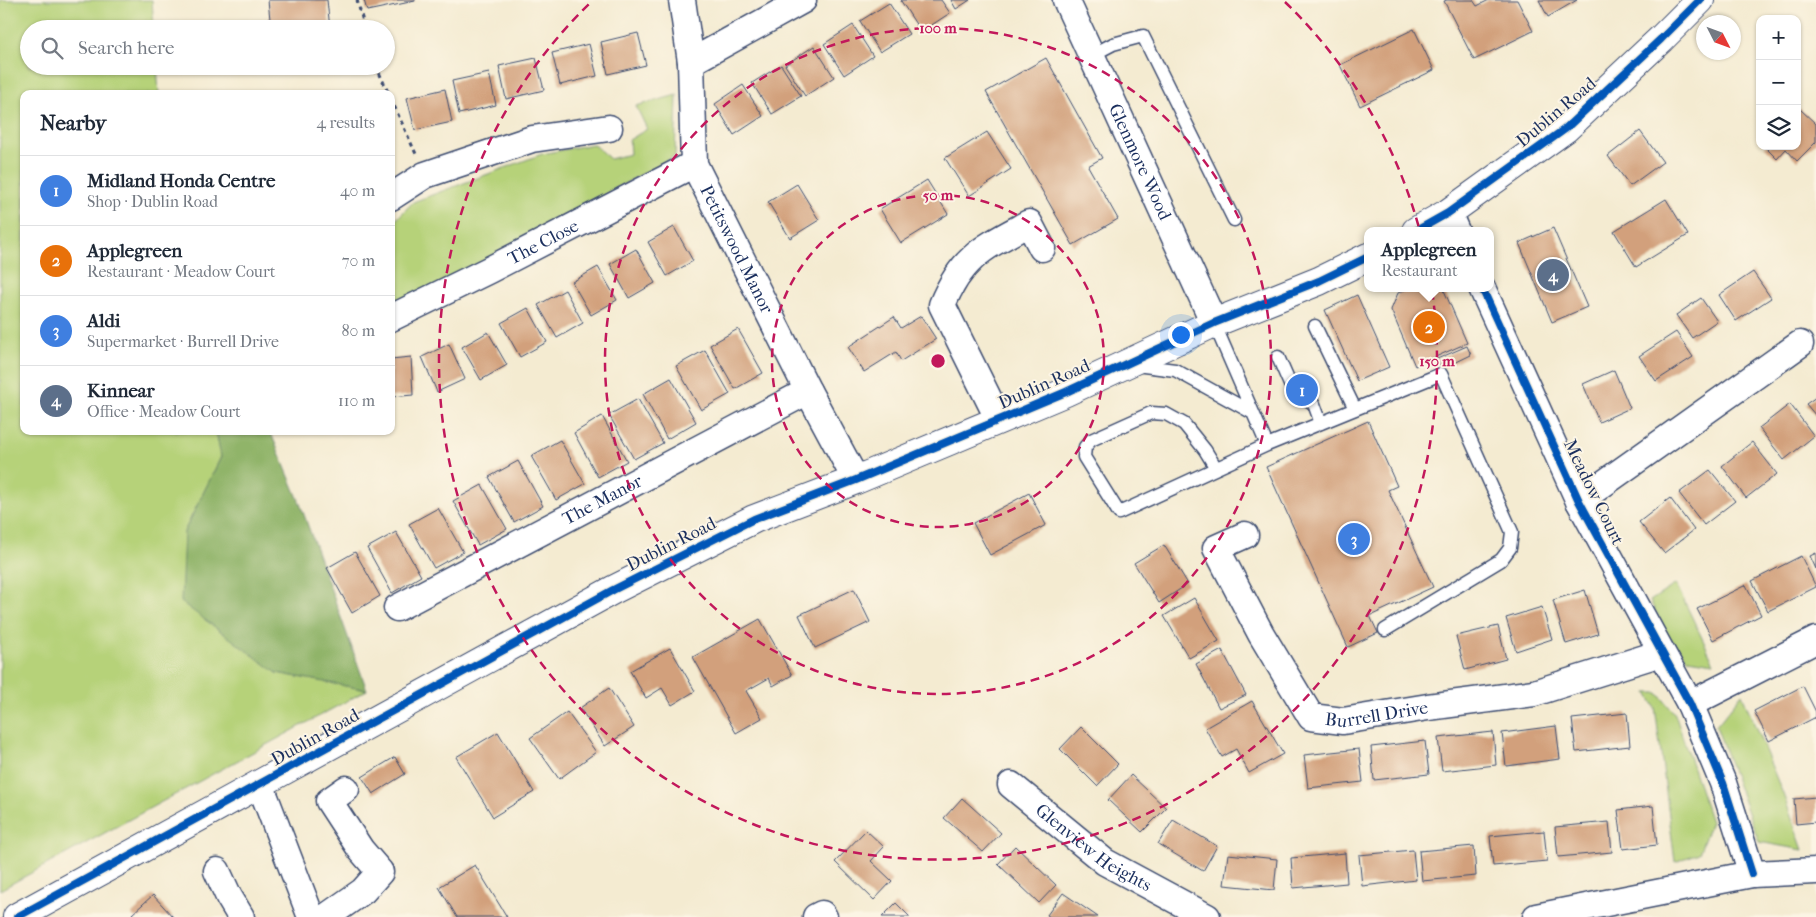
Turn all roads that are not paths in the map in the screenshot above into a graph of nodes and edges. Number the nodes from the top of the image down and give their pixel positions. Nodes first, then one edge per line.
1 (682, 0) edge
2 (803, 0) edge
3 (1066, 0) edge
4 (1700, 0) edge
5 (1092, 55) junction
6 (691, 62) junction
7 (609, 128) dead end
8 (694, 164) junction
9 (395, 194) edge
10 (1234, 220) dead end
11 (1452, 222) edge
12 (1432, 227) edge
13 (1042, 248) dead end
14 (1364, 259) edge
15 (1484, 292) edge
16 (395, 316) edge
17 (1214, 323) junction
18 (1315, 326) dead end
19 (1800, 344) dead end
20 (1278, 357) dead end
21 (1126, 364) junction
22 (808, 390) junction
23 (1355, 409) junction
24 (1253, 413) junction
25 (999, 420) junction
26 (1321, 423) junction
27 (1267, 445) junction
28 (1216, 468) junction
29 (856, 480) junction
30 (1579, 500) junction
31 (1245, 535) dead end
32 (397, 608) dead end
33 (1385, 630) dead end
34 (1816, 640) edge
35 (1661, 653) junction
36 (1690, 704) junction
37 (260, 784) junction
38 (1011, 785) dead end
39 (346, 789) dead end
40 (217, 870) dead end
41 (1816, 871) edge
42 (1752, 874) junction
43 (17, 917) edge
44 (241, 917) edge
45 (311, 917) edge
46 (326, 917) edge
47 (816, 917) edge
48 (824, 917) edge
49 (1207, 917) edge
50 (1536, 917) edge

1 - 6 street, Petitswood Manor
2 - 6 street
3 - 5 street, Glenmore Wood
4 - 11 main road, Dublin Road
5 - 10 lane
5 - 17 street, Glenmore Wood
6 - 8 street, Petitswood Manor
7 - 9 street
8 - 16 street, The Close
8 - 22 street, Petitswood Manor
11 - 12 main road, Dublin Road
13 - 25 street
14 - 17 main road, Dublin Road
15 - 30 street, Meadow Court
17 - 21 main road, Dublin Road
17 - 24 lane
18 - 23 lane
19 - 30 street, Meadow Court
20 - 26 lane
21 - 24 lane
21 - 25 main road, Dublin Road
22 - 29 street, Petitswood Manor
22 - 32 street, The Manor
23 - 26 lane
23 - 33 lane
24 - 27 lane
25 - 29 main road, Dublin Road
26 - 27 lane
27 - 28 lane
28 - 28 lane
29 - 37 main road, Dublin Road
30 - 35 street, Meadow Court
31 - 35 street, Burrell Drive
34 - 36 street
35 - 36 street, Meadow Court
36 - 42 street
37 - 43 main road, Dublin Road
37 - 45 street
38 - 49 street, Glenview Heights
39 - 46 street
40 - 44 street
41 - 42 street
42 - 50 street
47 - 48 street

